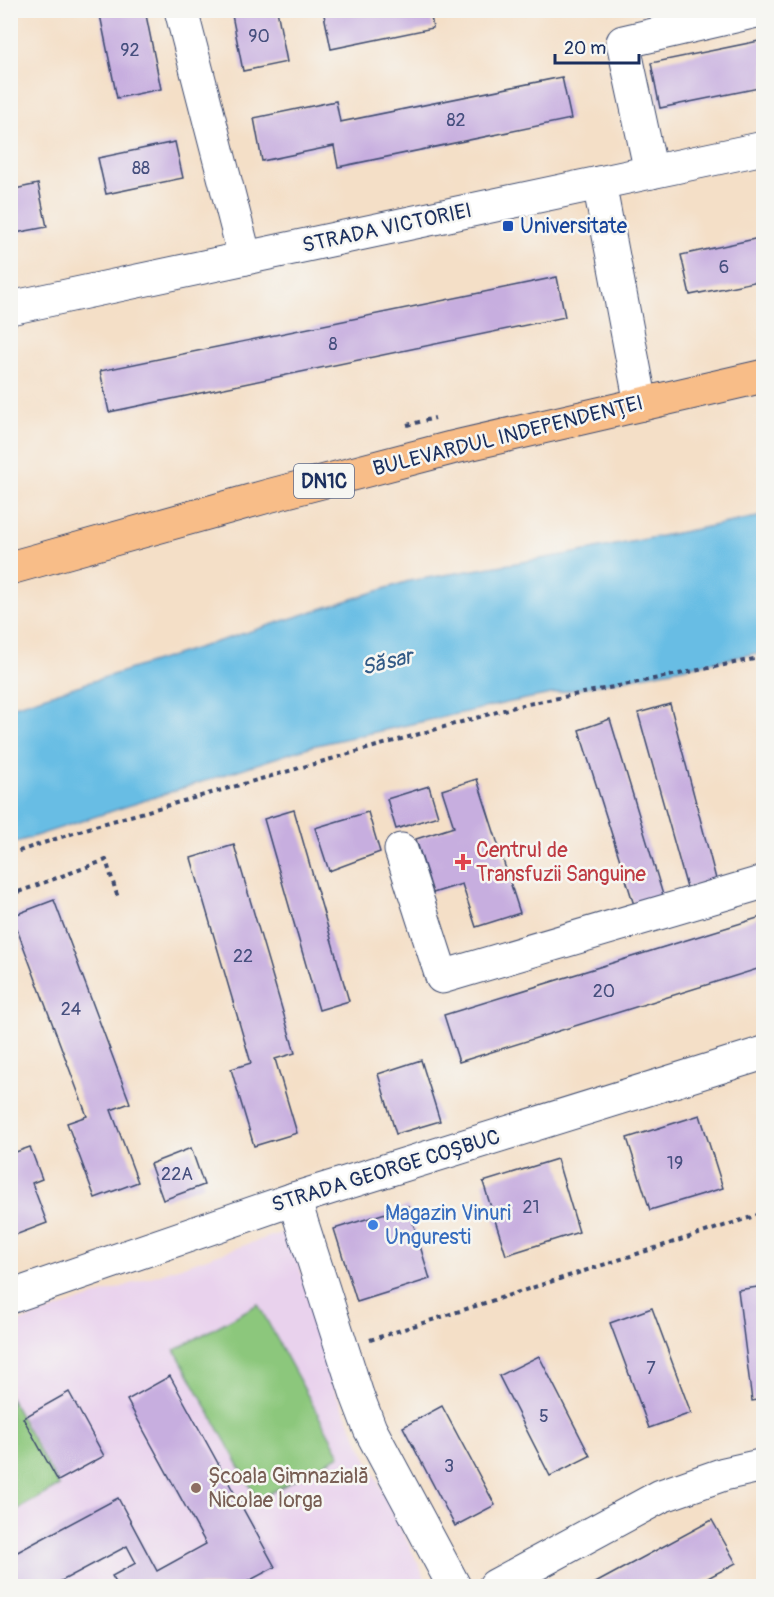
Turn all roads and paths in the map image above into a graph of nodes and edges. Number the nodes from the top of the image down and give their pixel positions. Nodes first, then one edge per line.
1 (181, 10) edge
2 (761, 10) edge
3 (764, 148) edge
4 (651, 172) junction
5 (599, 183) junction
6 (245, 258) junction
7 (10, 308) edge
8 (764, 376) edge
9 (641, 404) junction
10 (10, 568) edge
11 (764, 657) edge
12 (401, 850) dead end
13 (10, 854) edge
14 (764, 882) edge
15 (10, 895) edge
16 (118, 898) dead end
17 (764, 1053) edge
18 (294, 1199) junction
19 (764, 1213) edge
20 (10, 1297) edge
21 (342, 1350) junction
22 (764, 1465) edge
23 (534, 1577) edge
24 (454, 1587) edge
25 (495, 1587) edge

1 - 6 street
2 - 4 street
3 - 4 street, STRADA VICTORIEI
4 - 5 street, STRADA VICTORIEI
5 - 6 street, STRADA VICTORIEI
5 - 9 street
6 - 7 street, STRADA VICTORIEI
8 - 9 main road, BULEVARDUL INDEPENDENȚEI / DN1C
9 - 10 main road, BULEVARDUL INDEPENDENȚEI / DN1C
11 - 13 path
12 - 14 street
15 - 16 path
17 - 18 street, STRADA GEORGE COȘBUC
18 - 20 street, STRADA GEORGE COȘBUC
18 - 21 street
19 - 21 path
21 - 24 street
22 - 23 street
23 - 25 street

